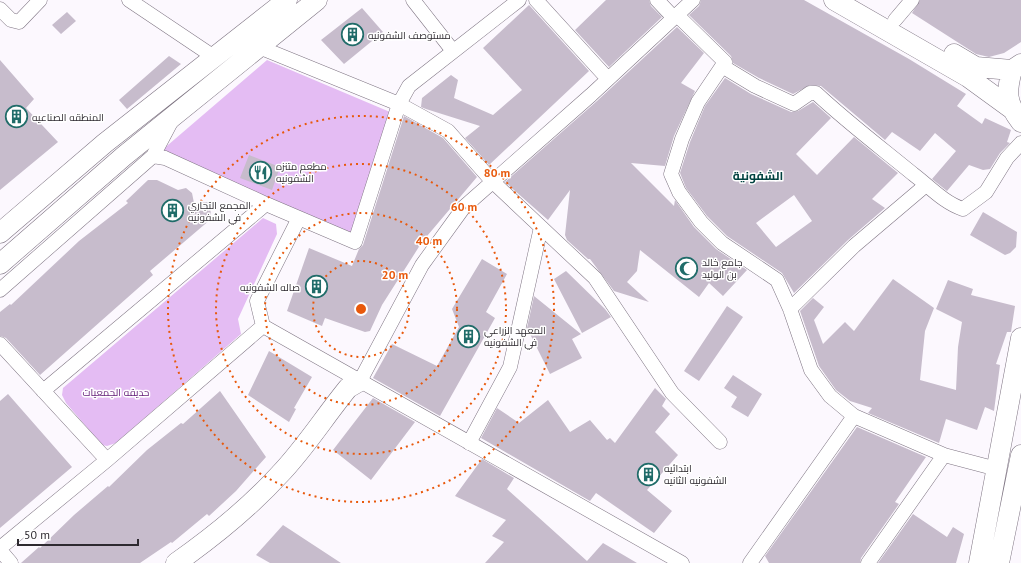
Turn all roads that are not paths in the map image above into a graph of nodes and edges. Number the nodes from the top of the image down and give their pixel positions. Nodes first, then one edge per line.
1 (40, 0) edge
2 (129, 0) edge
3 (287, 0) edge
4 (317, 0) edge
5 (413, 0) edge
6 (519, 0) edge
7 (536, 0) edge
8 (657, 0) edge
9 (692, 0) edge
10 (834, 0) edge
11 (860, 0) edge
12 (912, 0) edge
13 (0, 9) edge
14 (675, 16) junction
15 (895, 20) junction
16 (258, 47) junction
17 (453, 51) junction
18 (214, 57) junction
19 (722, 66) junction
20 (1017, 67) edge
21 (608, 79) junction
22 (399, 104) junction
23 (1017, 115) edge
24 (174, 116) junction
25 (1021, 143) edge
26 (152, 156) junction
27 (493, 182) junction
28 (926, 185) junction
29 (266, 204) junction
30 (299, 218) junction
31 (541, 226) junction
32 (0, 234) edge
33 (0, 264) edge
34 (0, 290) edge
35 (790, 309) junction
36 (263, 326) junction
37 (1021, 338) edge
38 (0, 344) edge
39 (360, 381) junction
40 (43, 391) junction
41 (854, 416) junction
42 (720, 442) dead end
43 (469, 443) junction
44 (944, 455) junction
45 (107, 460) junction
46 (1020, 465) edge
47 (997, 469) junction
48 (0, 549) edge
49 (11, 563) edge
50 (176, 563) edge
51 (198, 563) edge
52 (682, 563) edge
53 (750, 563) edge
54 (868, 563) edge
55 (979, 563) edge
56 (999, 563) edge

1 - 13 street
2 - 18 street
3 - 18 main road
4 - 16 main road
5 - 17 street
6 - 17 street
7 - 21 street
8 - 14 street
9 - 14 street
10 - 23 main road
11 - 15 main road
12 - 15 street
14 - 19 street
14 - 21 street
15 - 20 main road
16 - 22 street
16 - 24 main road
17 - 22 street
18 - 32 main road
19 - 28 street
19 - 35 street
20 - 23 main road
21 - 27 street
22 - 27 street
22 - 30 street
24 - 26 street
24 - 33 main road
25 - 28 street
26 - 29 street
26 - 34 street
27 - 31 street
27 - 39 street
28 - 35 street
29 - 30 street
29 - 40 street
30 - 36 street
31 - 42 street
31 - 43 street
35 - 41 street
36 - 39 street
36 - 45 street
37 - 47 main road
38 - 40 street
39 - 43 street
39 - 50 main road
39 - 51 main road
40 - 45 street
41 - 44 street
41 - 53 street
43 - 52 street
44 - 47 street
44 - 54 street
45 - 48 street
46 - 56 main road
47 - 55 main road
48 - 49 street

